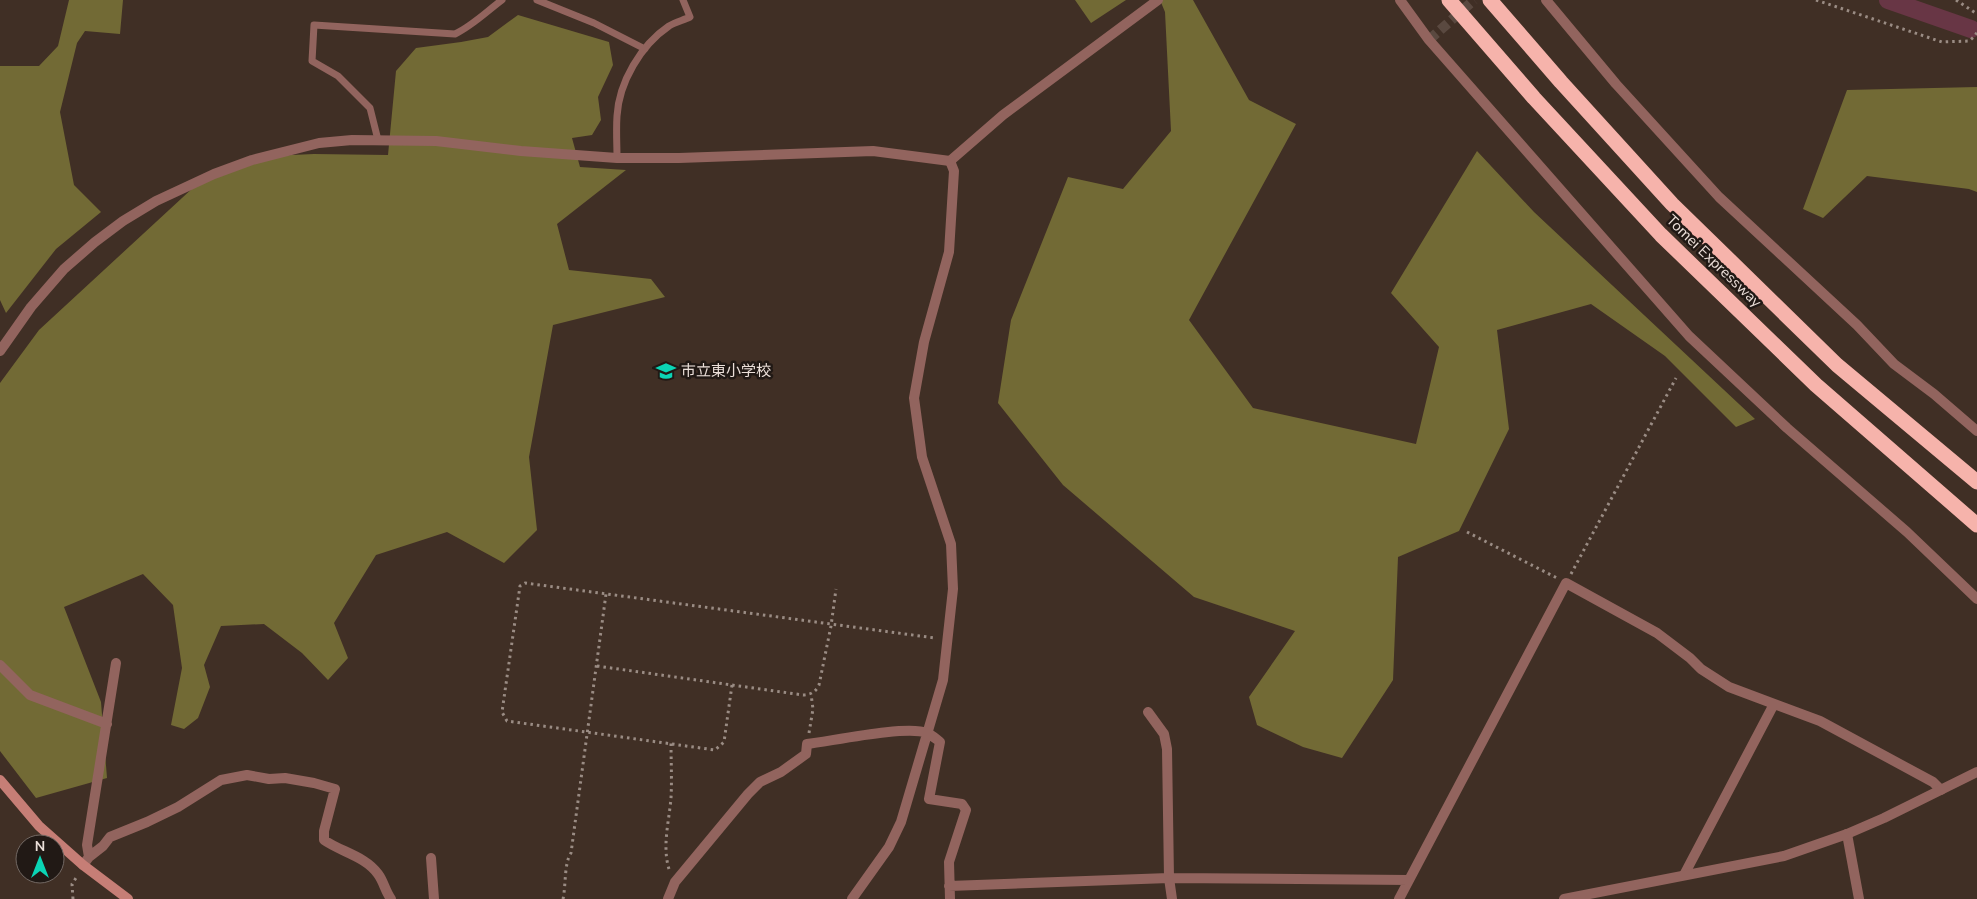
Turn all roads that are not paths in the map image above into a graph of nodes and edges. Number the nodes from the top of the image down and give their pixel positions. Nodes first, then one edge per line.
1 (502, 0) edge
2 (537, 0) edge
3 (683, 0) edge
4 (1158, 0) edge
5 (1400, 0) edge
6 (1449, 0) edge
7 (1490, 0) edge
8 (1546, 0) edge
9 (645, 49) junction
10 (378, 140) junction
11 (617, 158) junction
12 (950, 161) junction
13 (0, 350) edge
14 (1977, 431) edge
15 (1977, 482) edge
16 (1977, 525) edge
17 (1977, 599) edge
18 (116, 663) dead end
19 (0, 665) edge
20 (1774, 704) junction
21 (1148, 712) dead end
22 (107, 724) junction
23 (926, 732) junction
24 (1977, 772) edge
25 (0, 780) edge
26 (1941, 790) junction
27 (1847, 834) junction
28 (431, 858) dead end
29 (86, 861) junction
30 (1684, 875) junction
31 (1169, 878) junction
32 (1409, 880) junction
33 (949, 886) junction
34 (128, 899) edge
35 (391, 899) edge
36 (434, 899) edge
37 (668, 899) edge
38 (852, 899) edge
39 (950, 899) edge
40 (1172, 899) edge
41 (1399, 899) edge
42 (1564, 899) edge
43 (1859, 899) edge

1 - 10 lane
2 - 9 lane
3 - 9 lane
4 - 12 street
5 - 17 street
6 - 16 highway, Tomei Expressway
7 - 15 highway, Tomei Expressway
8 - 14 street
9 - 11 lane
10 - 11 street
10 - 13 street
11 - 12 street
12 - 23 street
18 - 22 street
19 - 22 street
20 - 26 street
20 - 30 street
20 - 32 street
21 - 31 street
22 - 29 street
23 - 33 street
23 - 37 street
23 - 38 street
24 - 26 street
25 - 29 main road
26 - 27 street
27 - 30 street
27 - 43 street
28 - 36 street
29 - 34 main road
29 - 35 street
30 - 42 street
31 - 32 street
31 - 33 street
31 - 40 street
32 - 41 street
33 - 39 street

